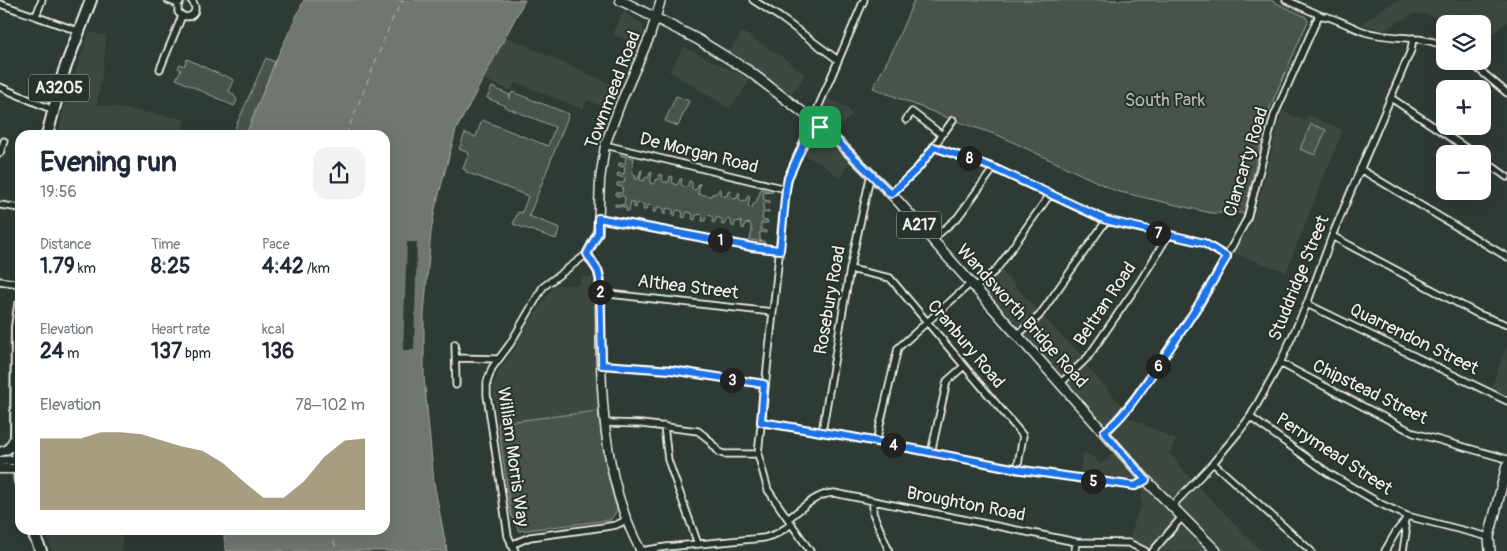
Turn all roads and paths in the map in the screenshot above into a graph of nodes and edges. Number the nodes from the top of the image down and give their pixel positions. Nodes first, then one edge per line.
1 (42, 0) edge
2 (91, 0) edge
3 (168, 0) edge
4 (191, 0) edge
5 (620, 0) edge
6 (661, 0) edge
7 (753, 0) edge
8 (864, 0) edge
9 (1286, 0) edge
10 (180, 2) edge
11 (0, 4) edge
12 (36, 16) junction
13 (182, 16) junction
14 (1321, 16) junction
15 (655, 18) junction
16 (78, 31) junction
17 (1413, 38) junction
18 (1436, 42) edge
19 (838, 60) junction
20 (160, 68) dead end
21 (1480, 70) edge
22 (0, 87) edge
23 (1507, 93) edge
24 (1390, 98) junction
25 (52, 110) junction
26 (906, 120) dead end
27 (953, 120) dead end
28 (814, 121) junction
29 (48, 130) edge
30 (942, 135) junction
31 (4, 141) dead end
32 (605, 145) junction
33 (1461, 145) edge
34 (934, 147) junction
35 (0, 153) edge
36 (1491, 165) edge
37 (994, 168) junction
38 (1360, 169) junction
39 (871, 174) junction
40 (1507, 177) edge
41 (786, 189) junction
42 (1051, 193) junction
43 (891, 194) junction
44 (0, 205) edge
45 (15, 207) edge
46 (598, 218) junction
47 (1106, 220) junction
48 (1168, 236) junction
49 (1332, 236) junction
50 (932, 240) junction
51 (780, 250) junction
52 (587, 254) junction
53 (1227, 257) junction
54 (1507, 258) edge
55 (850, 269) junction
56 (0, 281) edge
57 (15, 283) edge
58 (973, 285) junction
59 (600, 293) junction
60 (1307, 304) junction
61 (773, 312) junction
62 (927, 322) junction
63 (1507, 324) edge
64 (1017, 335) junction
65 (455, 344) dead end
66 (456, 358) junction
67 (498, 359) junction
68 (1280, 363) junction
69 (602, 365) junction
70 (964, 366) junction
71 (1061, 383) junction
72 (764, 384) junction
73 (456, 385) dead end
74 (1507, 401) edge
75 (1250, 417) junction
76 (606, 422) junction
77 (761, 422) junction
78 (664, 426) junction
79 (822, 432) junction
80 (1104, 432) junction
81 (15, 437) edge
82 (876, 442) junction
83 (0, 452) edge
84 (932, 453) junction
85 (758, 454) junction
86 (1507, 459) edge
87 (0, 461) edge
88 (1213, 463) junction
89 (15, 465) edge
90 (15, 465) edge
91 (1507, 465) edge
92 (0, 469) edge
93 (1017, 470) junction
94 (1146, 480) junction
95 (873, 501) junction
96 (1172, 506) junction
97 (1182, 516) junction
98 (788, 519) junction
99 (1406, 519) junction
100 (626, 520) junction
101 (792, 524) junction
102 (34, 535) edge
103 (1489, 537) junction
104 (1076, 542) junction
105 (698, 544) junction
106 (513, 548) edge
107 (1388, 550) edge
108 (41, 551) edge
109 (641, 551) edge
110 (810, 551) edge
111 (889, 551) edge
112 (1075, 551) edge
113 (1145, 551) edge
114 (1153, 551) edge
115 (1216, 551) edge
116 (1311, 551) edge
117 (1403, 551) edge
118 (1490, 551) edge

1 - 12 street
2 - 16 highway, A3205
3 - 10 street
4 - 13 street
5 - 15 main road, Wandsworth Bridge Road / A217
6 - 15 street, Townmead Road
7 - 19 street
8 - 19 street
9 - 14 street
10 - 13 street
11 - 12 street
12 - 16 street
13 - 20 street
14 - 17 street
14 - 53 street, Clancarty Road
15 - 28 main road, Wandsworth Bridge Road / A217
15 - 32 street, Townmead Road
16 - 25 highway, A3205
17 - 18 street
17 - 24 street, Studdridge Street
19 - 28 street
21 - 23 street
22 - 25 street
24 - 33 street
24 - 38 street, Studdridge Street
25 - 29 highway, A3205
26 - 30 street
27 - 30 street
28 - 39 main road, Wandsworth Bridge Road / A217
28 - 41 street
30 - 34 street
31 - 35 street
32 - 41 street, De Morgan Road
32 - 46 street, Townmead Road
34 - 37 street
34 - 43 street
36 - 40 street
37 - 42 street
37 - 50 street
38 - 49 street, Studdridge Street
38 - 54 street
39 - 43 main road, Wandsworth Bridge Road / A217
39 - 55 street, Rosebury Road
41 - 51 street
42 - 47 street
42 - 58 street
43 - 50 main road, Wandsworth Bridge Road / A217
44 - 45 street
46 - 51 street
46 - 52 street, Townmead Road
47 - 48 street
47 - 64 street
48 - 53 street
48 - 71 street, Beltran Road
49 - 60 street, Studdridge Street
49 - 63 street
50 - 58 main road, Wandsworth Bridge Road / A217
51 - 61 street
52 - 59 street
52 - 67 street, William Morris Way
53 - 80 street, Clancarty Road
55 - 62 street, Cranbury Road
55 - 79 street, Rosebury Road
56 - 57 street
58 - 62 street
58 - 64 main road, Wandsworth Bridge Road / A217
59 - 61 street, Althea Street
59 - 69 street
60 - 68 street, Studdridge Street
60 - 74 street, Quarrendon Street
61 - 72 street
62 - 70 street, Cranbury Road
62 - 82 street
64 - 71 main road, Wandsworth Bridge Road / A217
65 - 66 street
66 - 67 street
66 - 73 street
67 - 106 street, William Morris Way
68 - 75 street, Studdridge Street
68 - 86 street, Chipstead Street
69 - 72 street
69 - 76 street
70 - 84 street
70 - 93 street, Cranbury Road
71 - 80 main road, Wandsworth Bridge Road / A217
72 - 77 street
75 - 88 street, Studdridge Street
75 - 99 street, Perrymead Street
76 - 78 street
76 - 100 street
77 - 79 street
77 - 85 street
78 - 85 street
78 - 105 street
79 - 82 street
80 - 94 main road, Wandsworth Bridge Road / A217
81 - 83 street
82 - 84 street
84 - 93 street
85 - 98 street
87 - 89 street
88 - 96 street, Studdridge Street
88 - 116 street
90 - 92 street
91 - 103 main road
93 - 94 street
94 - 96 main road, Wandsworth Bridge Road / A217
95 - 98 street, Broughton Road
95 - 104 street, Broughton Road
95 - 111 street
96 - 97 main road, Wandsworth Bridge Road / A217
97 - 114 street
97 - 115 main road, Wandsworth Bridge Road / A217
98 - 101 street
99 - 103 street, Perrymead Street
99 - 107 street
99 - 117 street
100 - 106 street
100 - 109 street
101 - 105 street
101 - 110 street
102 - 108 highway
103 - 118 main road
104 - 112 street
104 - 113 street, Broughton Road
105 - 109 street

